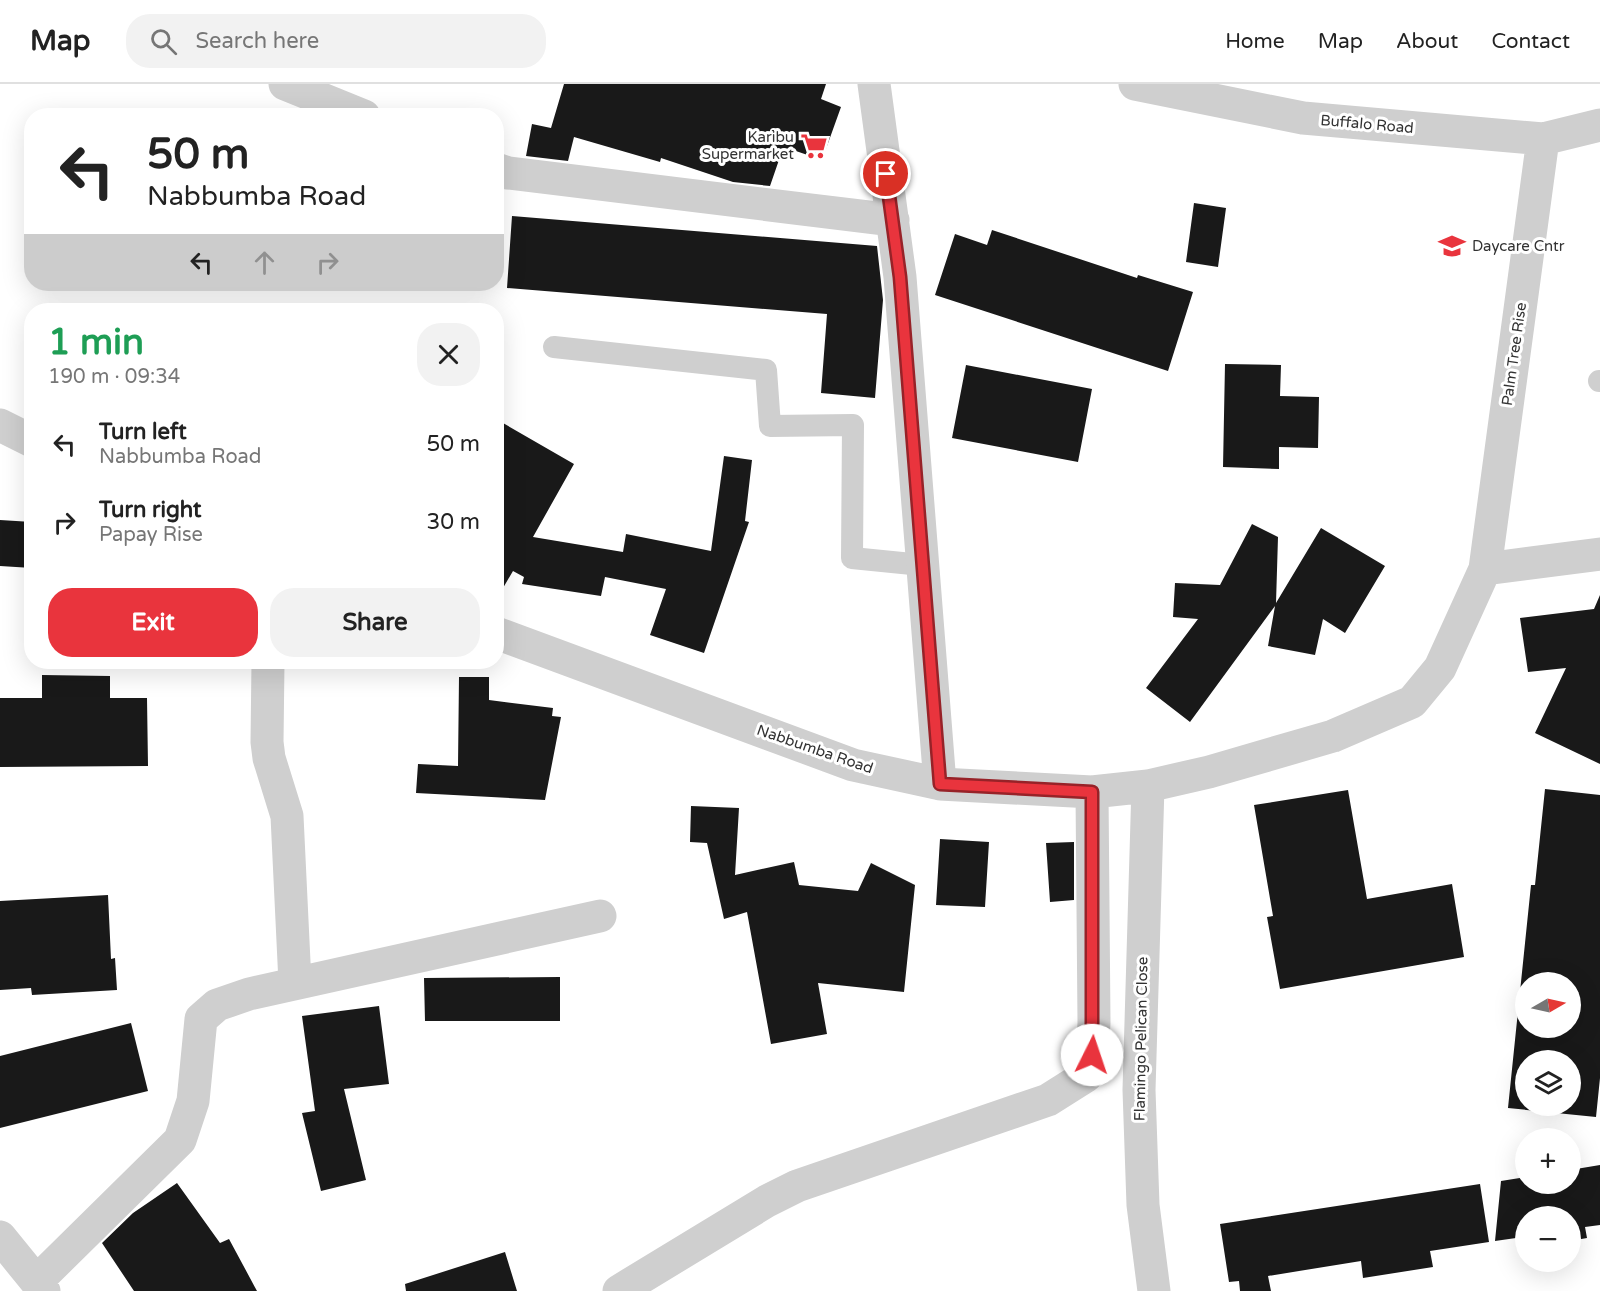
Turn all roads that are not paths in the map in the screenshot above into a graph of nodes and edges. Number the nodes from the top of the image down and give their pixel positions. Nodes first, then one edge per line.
1 (285, 84) edge
2 (874, 84) edge
3 (1135, 84) edge
4 (344, 108) edge
5 (1600, 125) edge
6 (1543, 139) junction
7 (504, 172) edge
8 (892, 220) junction
9 (554, 347) dead end
10 (0, 425) edge
11 (24, 437) edge
12 (1600, 554) edge
13 (922, 564) junction
14 (1485, 569) junction
15 (504, 636) edge
16 (268, 669) edge
17 (940, 784) junction
18 (1148, 786) junction
19 (1092, 792) junction
20 (600, 916) dead end
21 (295, 982) junction
22 (0, 1237) edge
23 (40, 1286) edge
24 (619, 1291) edge
25 (1154, 1291) edge

1 - 4 street
2 - 8 street
3 - 6 street, Buffalo Road
5 - 6 street, Buffalo Road
6 - 14 street, Palm Tree Rise
7 - 8 street
8 - 13 street
9 - 13 lane
10 - 11 street
12 - 14 street
13 - 17 street
14 - 18 street, Palm Tree Rise
15 - 17 street, Nabbumba Road
16 - 21 street
17 - 19 street, Nabbumba Road
18 - 19 street, Nabbumba Road
18 - 25 street, Flamingo Pelican Close
19 - 24 street
20 - 21 street
21 - 23 street
22 - 23 street

